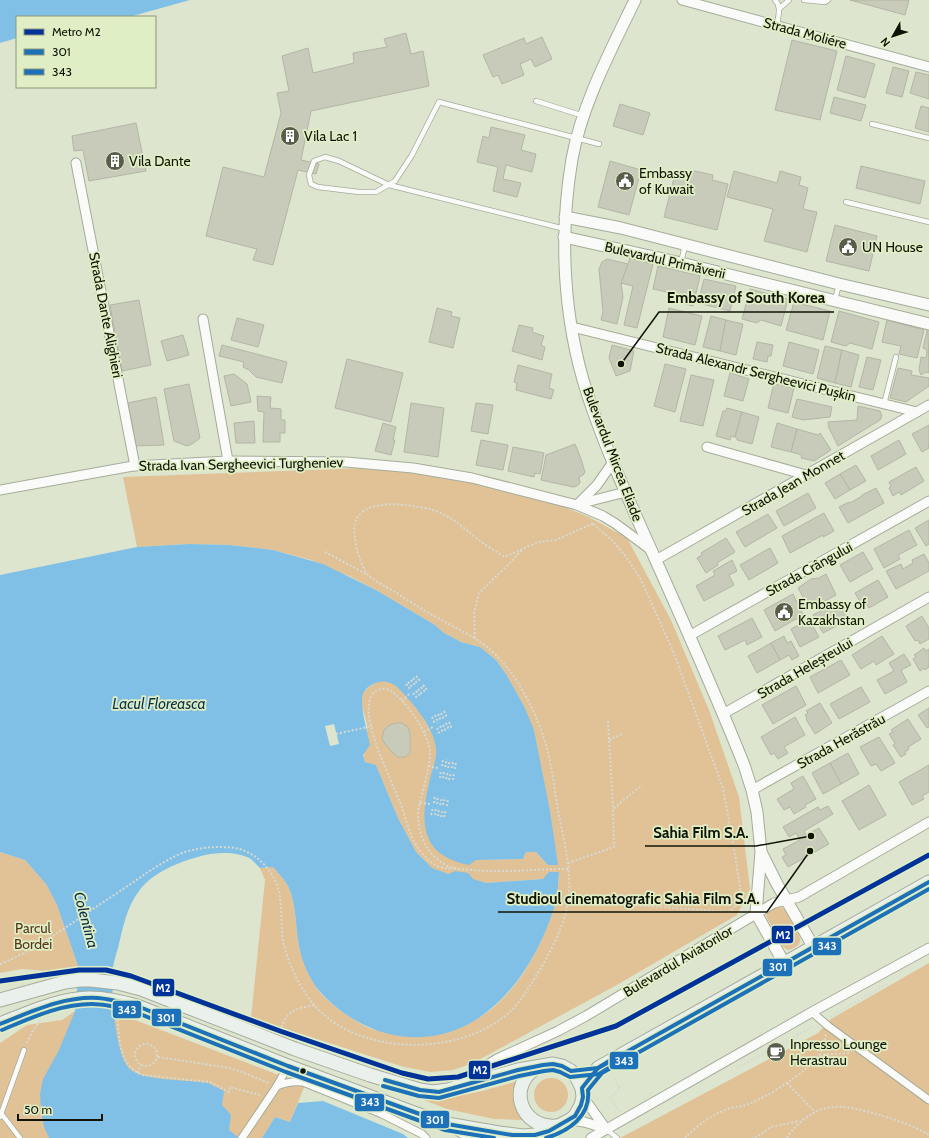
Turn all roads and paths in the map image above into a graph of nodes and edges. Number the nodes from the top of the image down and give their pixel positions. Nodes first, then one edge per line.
1 (635, 0) edge
2 (682, 0) edge
3 (775, 0) edge
4 (790, 0) edge
5 (804, 0) edge
6 (828, 0) edge
7 (780, 8) junction
8 (777, 25) junction
9 (929, 67) edge
10 (536, 101) dead end
11 (584, 116) junction
12 (872, 124) dead end
13 (929, 138) edge
14 (577, 139) junction
15 (599, 144) dead end
16 (76, 163) dead end
17 (389, 184) junction
18 (846, 202) dead end
19 (565, 217) junction
20 (929, 222) edge
21 (565, 233) junction
22 (685, 245) junction
23 (681, 263) junction
24 (839, 284) junction
25 (835, 300) junction
26 (929, 305) edge
27 (202, 319) dead end
28 (929, 324) edge
29 (572, 327) junction
30 (896, 357) dead end
31 (884, 404) junction
32 (929, 405) edge
33 (917, 412) junction
34 (706, 447) dead end
35 (228, 461) junction
36 (613, 462) junction
37 (136, 466) junction
38 (806, 475) junction
39 (0, 490) edge
40 (626, 492) junction
41 (929, 501) edge
42 (577, 505) junction
43 (602, 516) junction
44 (593, 524) junction
45 (524, 548) junction
46 (651, 550) junction
47 (325, 552) dead end
48 (656, 560) junction
49 (366, 574) junction
50 (929, 597) edge
51 (689, 636) junction
52 (474, 638) junction
53 (416, 676) dead end
54 (408, 682) dead end
55 (421, 682) dead end
56 (406, 684) dead end
57 (418, 684) dead end
58 (423, 685) dead end
59 (416, 686) dead end
60 (416, 691) dead end
61 (929, 691) edge
62 (413, 693) dead end
63 (410, 694) dead end
64 (418, 699) dead end
65 (402, 701) junction
66 (444, 711) dead end
67 (723, 714) junction
68 (435, 715) dead end
69 (432, 717) dead end
70 (449, 722) dead end
71 (608, 722) dead end
72 (438, 723) junction
73 (446, 723) dead end
74 (443, 725) dead end
75 (372, 726) junction
76 (433, 727) dead end
77 (439, 727) dead end
78 (452, 729) dead end
79 (424, 732) junction
80 (336, 734) dead end
81 (442, 734) dead end
82 (622, 734) dead end
83 (609, 740) junction
84 (443, 759) dead end
85 (456, 761) dead end
86 (428, 766) junction
87 (442, 766) dead end
88 (445, 767) dead end
89 (438, 768) dead end
90 (450, 768) dead end
91 (455, 769) dead end
92 (441, 770) dead end
93 (446, 771) dead end
94 (452, 772) dead end
95 (451, 780) dead end
96 (642, 785) dead end
97 (752, 790) junction
98 (420, 803) junction
99 (434, 803) dead end
100 (430, 804) dead end
101 (442, 805) junction
102 (433, 807) dead end
103 (613, 809) junction
104 (446, 810) dead end
105 (431, 815) dead end
106 (439, 816) junction
107 (929, 822) edge
108 (761, 852) junction
109 (568, 863) junction
110 (455, 868) junction
111 (568, 869) junction
112 (929, 882) edge
113 (751, 893) dead end
114 (741, 894) junction
115 (569, 896) junction
116 (785, 899) junction
117 (756, 913) junction
118 (813, 946) junction
119 (929, 948) edge
120 (784, 963) junction
121 (0, 964) edge
122 (0, 1000) edge
123 (314, 1005) junction
124 (31, 1012) junction
125 (812, 1012) junction
126 (116, 1016) dead end
127 (44, 1018) dead end
128 (0, 1024) edge
129 (828, 1026) junction
130 (0, 1032) edge
131 (277, 1041) junction
132 (24, 1050) joint
133 (864, 1052) junction
134 (819, 1055) junction
135 (158, 1057) junction
136 (141, 1065) junction
137 (543, 1065) junction
138 (288, 1066) junction
139 (598, 1068) junction
140 (571, 1071) junction
141 (137, 1073) junction
142 (614, 1079) dead end
143 (787, 1083) junction
144 (277, 1086) junction
145 (448, 1090) junction
146 (582, 1092) junction
147 (270, 1098) junction
148 (929, 1100) edge
149 (815, 1112) junction
150 (1, 1115) edge
151 (622, 1115) dead end
152 (800, 1121) junction
153 (565, 1123) junction
154 (446, 1124) junction
155 (606, 1129) junction
156 (929, 1135) edge
157 (20, 1138) edge
158 (242, 1138) edge
159 (426, 1138) edge
160 (470, 1138) edge
161 (591, 1138) edge
162 (617, 1138) edge
163 (685, 1138) edge
164 (755, 1138) edge
165 (787, 1138) edge

1 - 11 street, Bulevardul Mircea Eliade
2 - 8 street, Strada Moliére
3 - 7 lane
4 - 7 lane
5 - 6 lane
7 - 8 lane
8 - 9 street, Strada Moliére
10 - 11 lane
11 - 14 street, Bulevardul Mircea Eliade
12 - 13 lane
14 - 15 lane
14 - 17 lane
14 - 19 street, Bulevardul Mircea Eliade
16 - 37 street, Strada Dante Alighieri
17 - 17 lane
17 - 21 lane
18 - 20 lane
19 - 21 street, Bulevardul Mircea Eliade
19 - 22 street, Bulevardul Primăverii
21 - 23 street, Bulevardul Primăverii
21 - 29 street, Bulevardul Mircea Eliade
22 - 23 lane
22 - 24 street, Bulevardul Primăverii
23 - 25 street, Bulevardul Primăverii
24 - 25 lane
24 - 26 street, Bulevardul Primăverii
25 - 28 street, Bulevardul Primăverii
27 - 35 street
29 - 31 street, Strada Alexandr Sergheevici Pușkin
29 - 36 street, Bulevardul Mircea Eliade
30 - 31 lane
31 - 33 street, Strada Alexandr Sergheevici Pușkin
32 - 33 street, Strada Jean Monnet
33 - 38 street, Strada Jean Monnet
34 - 38 street
35 - 37 street, Strada Ivan Sergheevici Turgheniev
35 - 42 street, Strada Ivan Sergheevici Turgheniev
36 - 40 street, Bulevardul Mircea Eliade
36 - 42 street
37 - 39 street, Strada Ivan Sergheevici Turgheniev
38 - 48 street, Strada Jean Monnet
40 - 42 street, Strada Ivan Sergheevici Turgheniev
40 - 46 street, Bulevardul Mircea Eliade
41 - 51 street, Strada Crângului
42 - 43 street, Strada Ivan Sergheevici Turgheniev
43 - 44 path
43 - 46 street, Strada Ivan Sergheevici Turgheniev
44 - 45 path
44 - 114 path
45 - 49 path
45 - 52 path
46 - 48 street, Bulevardul Mircea Eliade
47 - 49 path
48 - 51 street, Bulevardul Mircea Eliade
49 - 52 path
50 - 67 street, Strada Heleșteului
51 - 67 street, Bulevardul Mircea Eliade
52 - 109 path
53 - 55 path
54 - 56 path
57 - 59 path
58 - 60 path
61 - 97 street, Strada Herăstrău
62 - 64 path
63 - 65 path
65 - 75 path
65 - 79 path
66 - 72 path
67 - 97 street, Bulevardul Mircea Eliade
68 - 72 path
69 - 72 path
70 - 78 path
71 - 83 path
73 - 74 path
75 - 80 path
75 - 110 path
76 - 79 path
77 - 81 path
79 - 86 path
82 - 83 path
83 - 103 path
84 - 87 path
85 - 91 path
86 - 89 path
86 - 98 path
88 - 90 path
92 - 93 path
94 - 95 path
96 - 103 path
97 - 108 street, Bulevardul Mircea Eliade
98 - 100 path
98 - 110 path
99 - 101 path
101 - 101 path
102 - 105 path
103 - 109 path
104 - 106 path
106 - 106 path
107 - 116 street, Bulevardul Aviatorilor
108 - 116 street, Bulevardul Mircea Eliade
108 - 117 street, Bulevardul Mircea Eliade
109 - 111 path
110 - 111 path
111 - 115 path
112 - 118 main road
113 - 114 path
114 - 115 path
115 - 123 path
116 - 117 street, Bulevardul Aviatorilor
116 - 118 street, Bulevardul Mircea Eliade
117 - 120 street
117 - 145 street, Bulevardul Aviatorilor
118 - 120 main road
119 - 125 street
120 - 139 main road
121 - 123 path
122 - 131 main road
123 - 131 path
124 - 128 main road
124 - 130 main road
124 - 138 main road
125 - 129 street
125 - 155 street
126 - 141 path
127 - 132 path
129 - 133 street
129 - 134 path
131 - 145 main road
132 - 150 lane
133 - 134 path
133 - 148 street
134 - 143 path
135 - 136 path
135 - 136 path
135 - 144 path
136 - 141 path
137 - 140 main road
137 - 145 main road
137 - 153 main road
138 - 144 street
138 - 154 main road
139 - 140 main road
139 - 146 main road
140 - 146 main road
141 - 147 path
142 - 151 path
143 - 149 path
143 - 163 path
144 - 147 street
144 - 159 street
146 - 153 main road
146 - 155 street
147 - 158 street
149 - 152 path
149 - 156 path
150 - 157 lane
152 - 164 path
152 - 165 path
153 - 154 main road
153 - 155 street
154 - 160 street
155 - 161 street
155 - 162 lane

